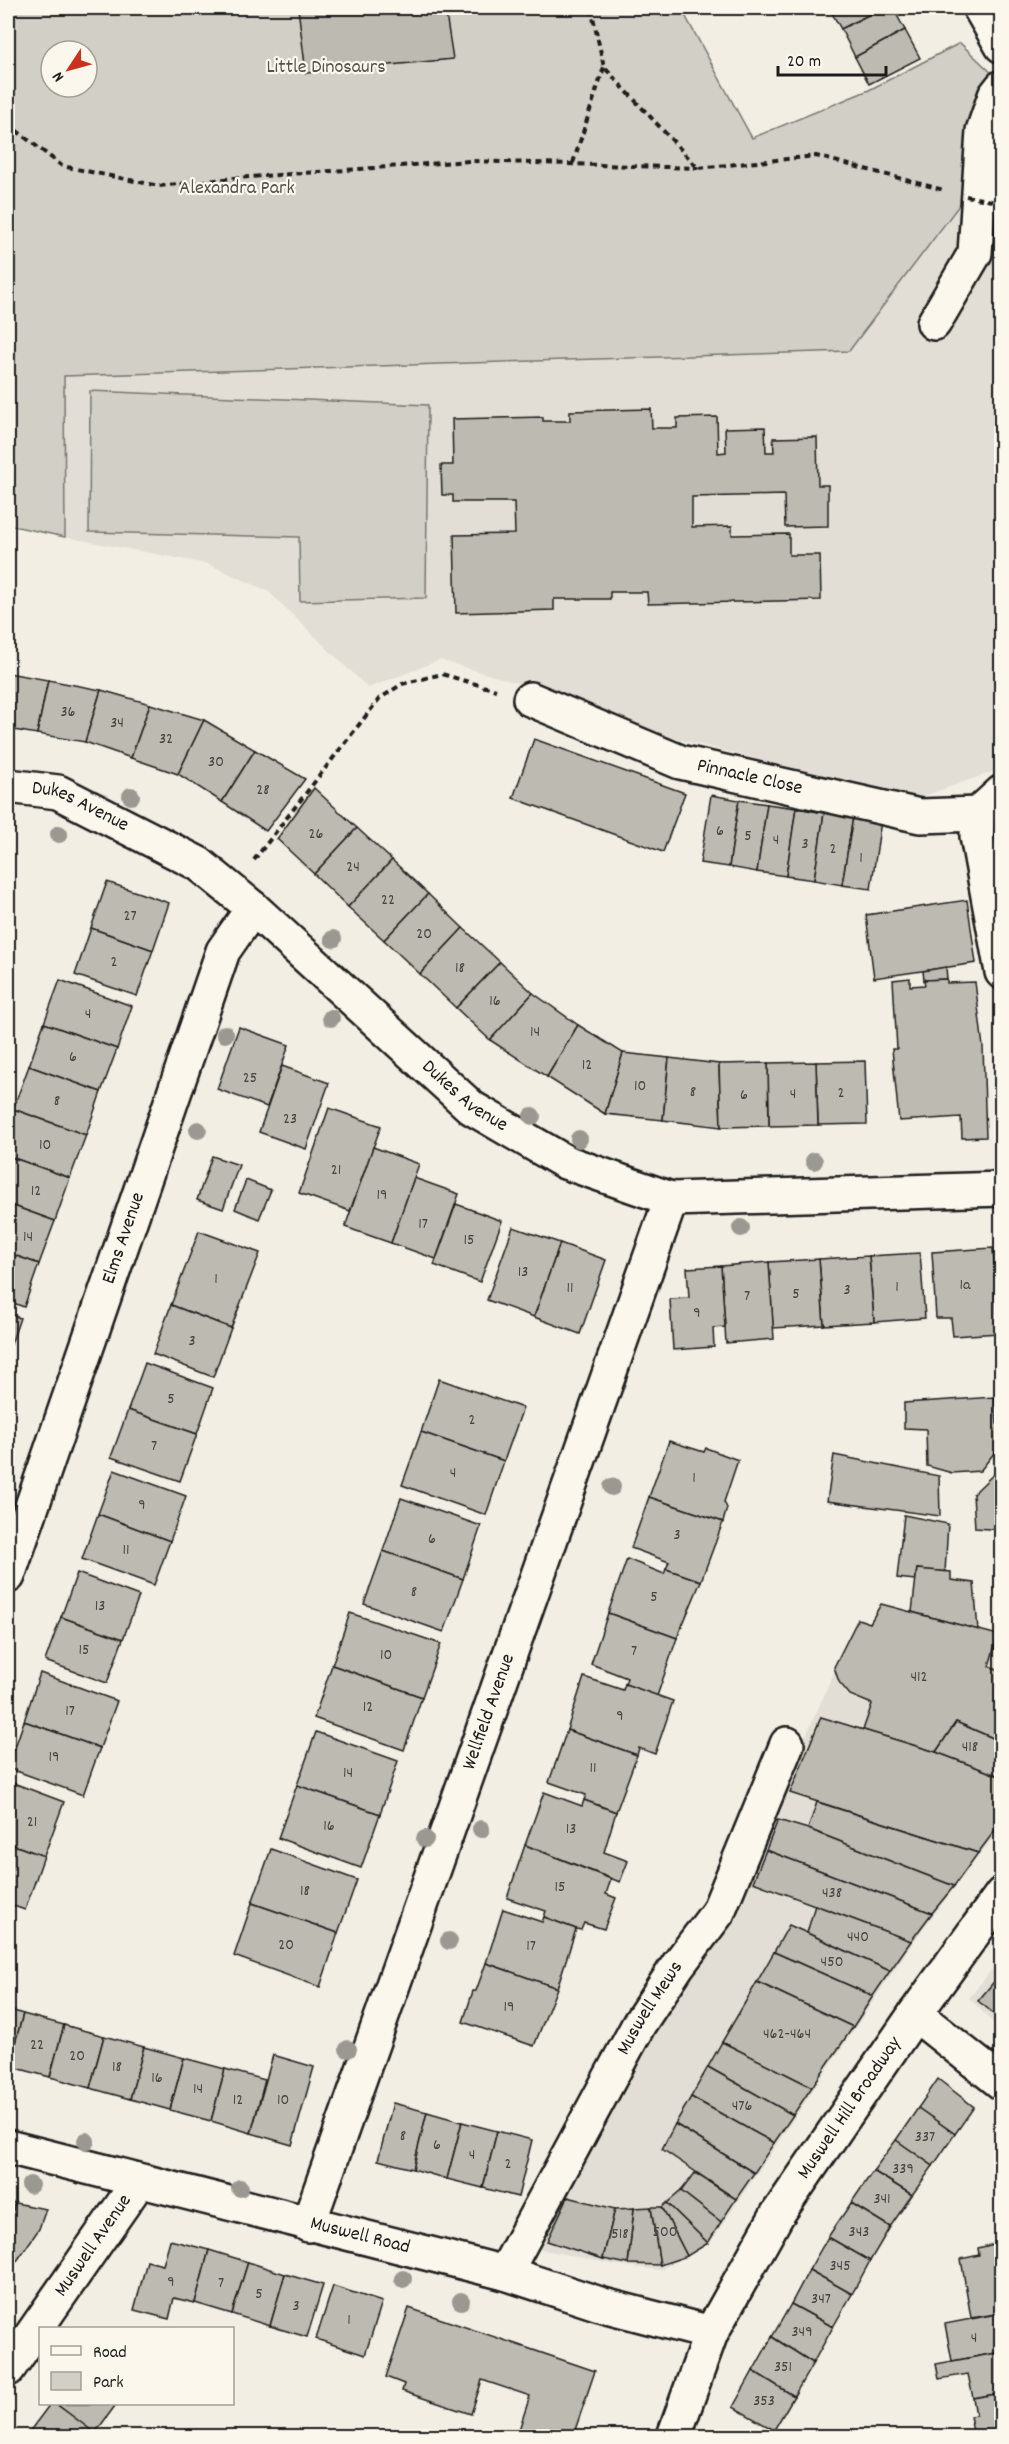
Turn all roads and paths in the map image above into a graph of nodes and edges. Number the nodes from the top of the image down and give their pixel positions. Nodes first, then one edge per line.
1 (591, 8) edge
2 (980, 8) edge
3 (1002, 46) edge
4 (604, 67) junction
5 (1002, 87) edge
6 (8, 124) edge
7 (573, 163) junction
8 (698, 168) junction
9 (1002, 203) edge
10 (934, 323) dead end
11 (530, 699) joint
12 (8, 786) edge
13 (985, 814) edge
14 (254, 860) dead end
15 (253, 908) junction
16 (1002, 972) edge
17 (1002, 1189) edge
18 (671, 1199) junction
19 (8, 1576) edge
20 (787, 1744) dead end
21 (1002, 1894) edge
22 (915, 2014) junction
23 (1002, 2083) edge
24 (8, 2146) edge
25 (139, 2181) junction
26 (308, 2225) junction
27 (505, 2273) junction
28 (711, 2333) junction
29 (8, 2368) edge
30 (674, 2436) edge

1 - 4 path
2 - 3 street
4 - 7 path
4 - 8 path
5 - 10 street
6 - 7 path
7 - 8 path
8 - 9 path, bridge
11 - 13 street, Pinnacle Close
11 - 14 path
12 - 15 street, Dukes Avenue
13 - 16 street
15 - 18 street, Dukes Avenue
15 - 19 street, Elms Avenue
17 - 18 street, Dukes Avenue
18 - 26 street, Wellfield Avenue
20 - 27 street, Muswell Mews
21 - 22 street, Muswell Hill Broadway
22 - 23 street
22 - 28 street, Muswell Hill Broadway
24 - 25 street, Muswell Road
25 - 26 street, Muswell Road
25 - 29 street, Muswell Avenue
26 - 27 street, Muswell Road
27 - 28 street, Muswell Road
28 - 30 street, Muswell Hill Broadway

